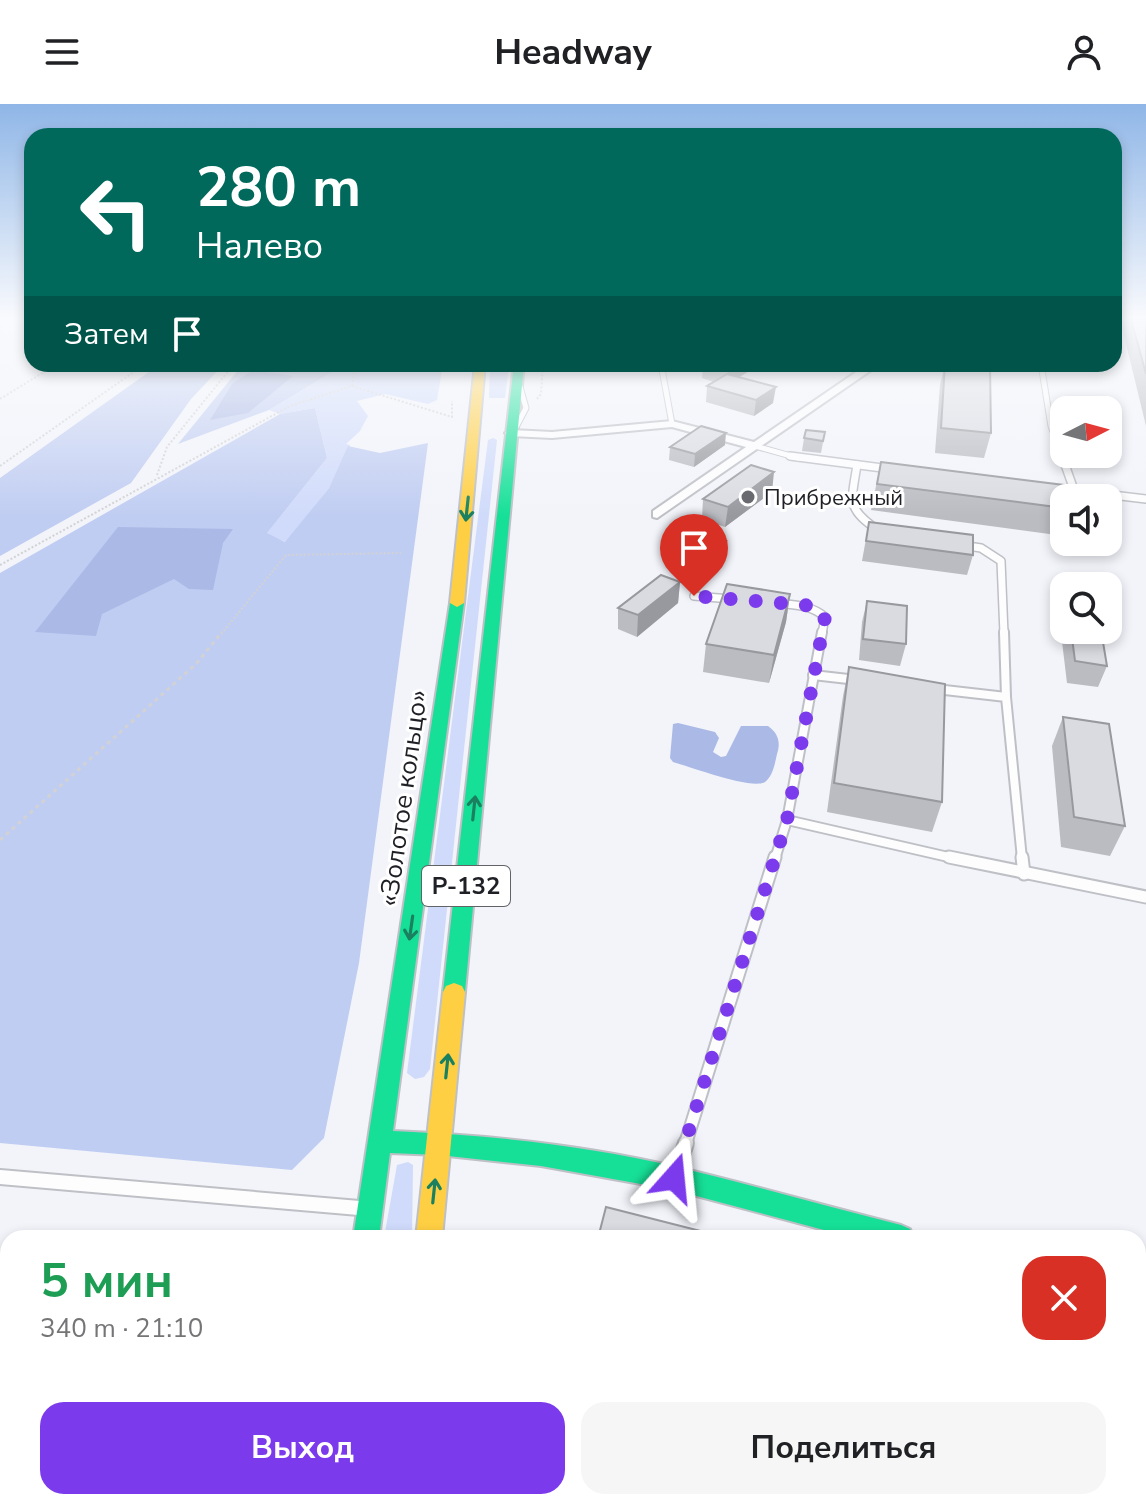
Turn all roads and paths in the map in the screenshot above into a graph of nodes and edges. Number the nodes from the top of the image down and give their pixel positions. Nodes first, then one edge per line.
1 (23, 385) edge
2 (116, 385) edge
3 (217, 385) edge
4 (479, 385) edge
5 (517, 385) edge
6 (540, 385) edge
7 (665, 385) edge
8 (845, 385) edge
9 (1044, 385) edge
10 (352, 386) joint
11 (0, 399) edge
12 (452, 401) dead end
13 (537, 410) dead end
14 (672, 424) junction
15 (476, 432) junction
16 (511, 433) junction
17 (755, 446) junction
18 (857, 465) junction
19 (0, 466) edge
20 (897, 470) edge
21 (157, 477) junction
22 (1072, 484) edge
23 (1122, 496) edge
24 (1146, 499) edge
25 (657, 514) dead end
26 (882, 532) edge
27 (953, 544) edge
28 (401, 553) dead end
29 (0, 565) edge
30 (694, 596) dead end
31 (742, 600) edge
32 (758, 601) edge
33 (813, 675) junction
34 (872, 682) edge
35 (932, 688) edge
36 (1006, 697) junction
37 (787, 820) junction
38 (0, 840) edge
39 (1024, 874) junction
40 (1146, 897) edge
41 (380, 1142) junction
42 (439, 1144) junction
43 (0, 1177) edge
44 (674, 1178) junction
45 (370, 1208) junction
46 (367, 1230) edge
47 (430, 1230) edge
48 (871, 1230) edge

1 - 11 path
2 - 19 path
3 - 21 path
4 - 15 main road, «Золотое кольцо» / Р-132
5 - 16 main road, Р-132
6 - 13 path
7 - 14 lane
8 - 17 street
9 - 22 lane
10 - 12 path
10 - 21 path
14 - 16 street
14 - 17 street
15 - 16 main road
15 -> 41 main road, «Золотое кольцо» / Р-132
42 -> 16 main road, Р-132
17 - 18 lane
17 - 25 street
18 - 20 lane
18 - 26 lane
21 - 29 path
23 - 24 lane
27 - 36 lane
28 - 38 path
30 - 31 lane
32 - 33 lane
33 - 34 lane
33 - 37 lane
35 - 36 lane
36 - 39 lane
37 - 39 lane
37 - 44 lane
39 - 40 lane
41 - 42 main road
41 - 45 main road, «Золотое кольцо» / Р-132
42 - 44 main road
47 -> 42 main road, Р-132
43 - 45 lane
44 - 48 main road
45 - 46 main road, «Золотое кольцо» / Р-132

